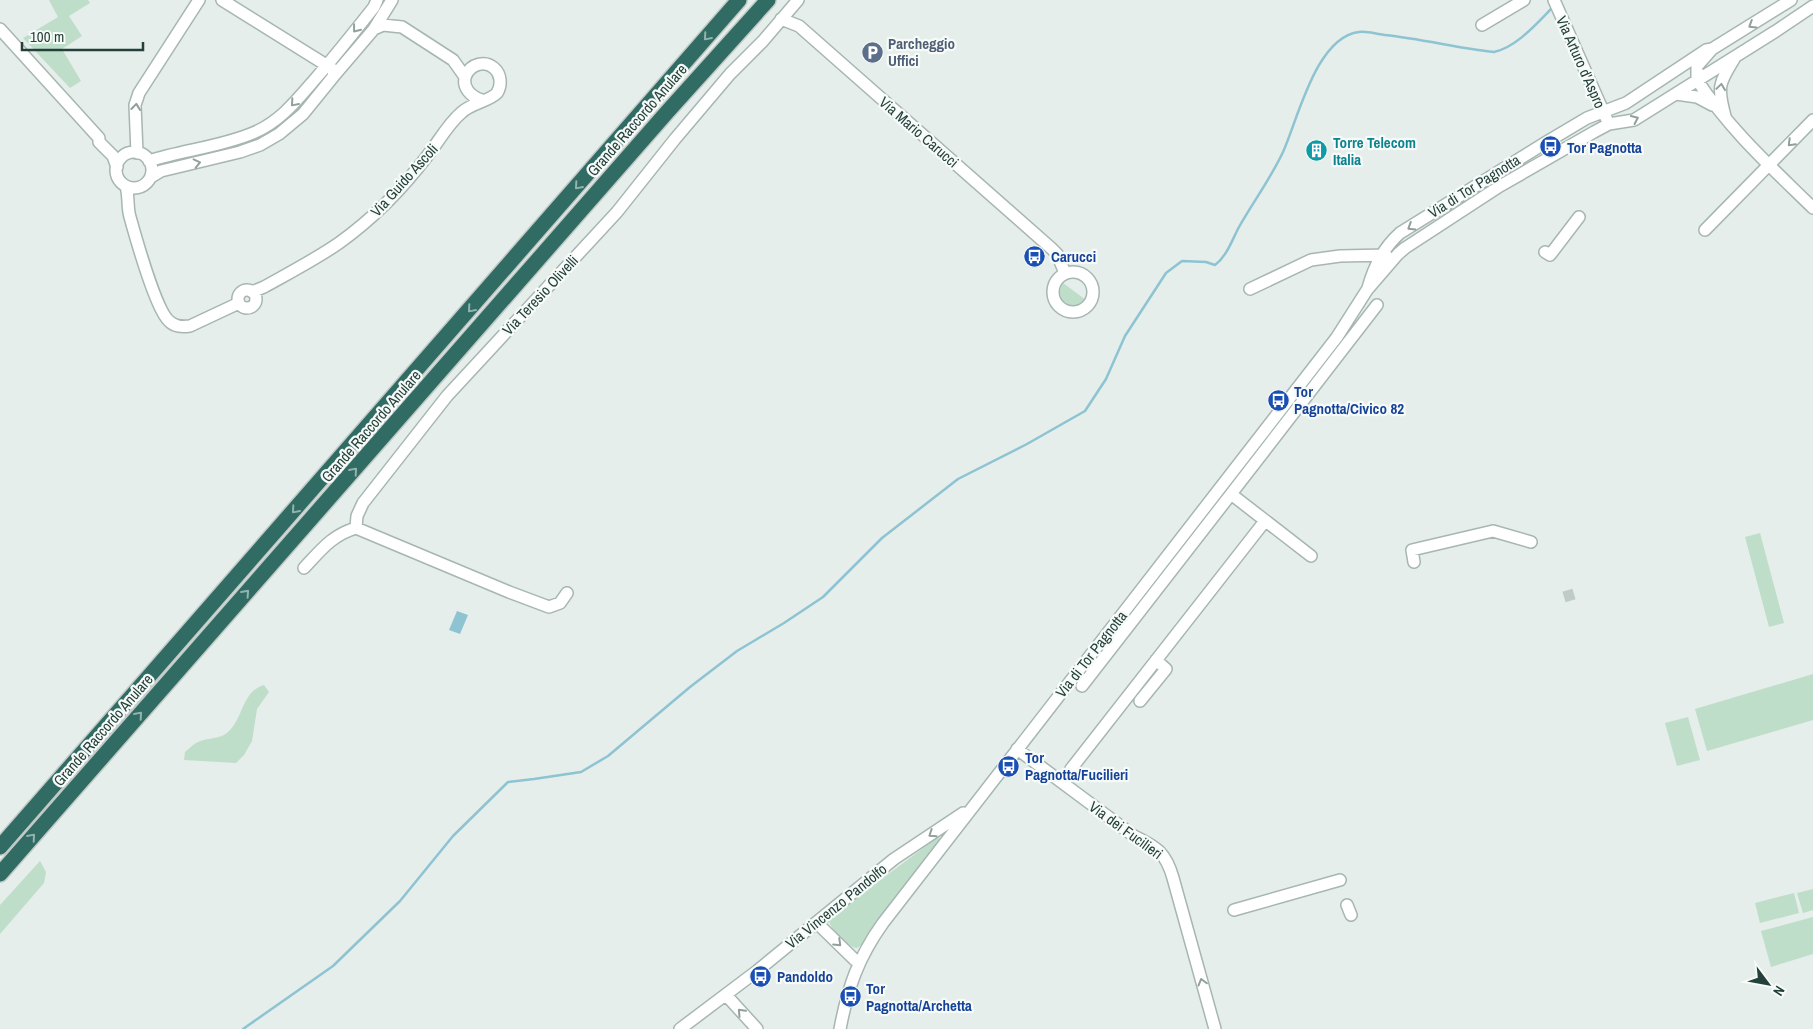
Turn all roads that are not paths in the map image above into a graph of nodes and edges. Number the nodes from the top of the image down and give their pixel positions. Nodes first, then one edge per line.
1 (198, 0) edge
2 (222, 0) edge
3 (377, 0) edge
4 (392, 0) edge
5 (739, 0) edge
6 (768, 0) edge
7 (798, 0) edge
8 (1524, 0) edge
9 (1791, 0) edge
10 (1556, 5) edge
11 (1813, 6) edge
12 (781, 19) junction
13 (1482, 25) dead end
14 (402, 27) junction
15 (0, 29) edge
16 (374, 29) junction
17 (1712, 49) junction
18 (1737, 55) junction
19 (453, 60) junction
20 (326, 66) junction
21 (474, 66) junction
22 (465, 77) junction
23 (333, 78) junction
24 (1697, 80) junction
25 (467, 90) junction
26 (1676, 94) junction
27 (482, 100) junction
28 (1715, 108) junction
29 (461, 113) junction
30 (1603, 113) junction
31 (1813, 120) edge
32 (1727, 121) junction
33 (1609, 124) junction
34 (98, 138) junction
35 (132, 153) junction
36 (150, 161) junction
37 (1769, 166) junction
38 (117, 167) junction
39 (151, 177) junction
40 (126, 186) junction
41 (143, 186) junction
42 (1813, 208) edge
43 (1579, 217) dead end
44 (133, 222) junction
45 (1705, 230) dead end
46 (1545, 252) dead end
47 (1398, 254) junction
48 (1381, 255) junction
49 (1065, 274) dead end
50 (1250, 289) dead end
51 (1367, 290) junction
52 (1377, 305) dead end
53 (1232, 494) junction
54 (1266, 521) junction
55 (356, 528) junction
56 (1531, 542) dead end
57 (1311, 556) dead end
58 (1414, 562) dead end
59 (304, 568) dead end
60 (567, 593) dead end
61 (1156, 660) junction
62 (1082, 686) dead end
63 (1140, 702) dead end
64 (1017, 749) junction
65 (1071, 769) dead end
66 (972, 807) junction
67 (0, 847) edge
68 (0, 874) edge
69 (1340, 880) dead end
70 (1234, 910) dead end
71 (817, 922) junction
72 (858, 963) junction
73 (726, 995) junction
74 (680, 1029) edge
75 (757, 1029) edge
76 (840, 1029) edge
77 (1215, 1029) edge

35 -> 1 street
2 - 20 street
3 -> 20 street
4 - 14 street
4 - 16 street
5 -> 67 highway, Grande Raccordo Anulare
68 -> 6 highway, Grande Raccordo Anulare
7 - 12 street
8 - 13 street
9 -> 17 street, Via di Tor Pagnotta
10 - 30 street, Via Arturo d'Aspro
11 - 18 street, Via di Tor Pagnotta
12 - 49 street, Via Mario Carucci
12 - 55 street, Via Teresio Olivelli
14 - 16 street
14 - 19 street
15 - 34 street
16 - 23 street
17 - 24 street, Via di Tor Pagnotta
17 - 30 street, Via di Tor Pagnotta
18 - 24 street, Via di Tor Pagnotta
32 -> 18 street
19 - 21 street
19 - 22 street
20 - 23 street
20 -> 36 street
21 - 22 street
21 - 27 street
22 - 25 street
39 -> 23 street
24 - 26 street, Via di Tor Pagnotta
24 - 28 street
25 - 27 street
25 - 29 street, Via Guido Ascoli
26 - 28 street
33 -> 26 street, Via di Tor Pagnotta
27 - 29 street, Via Guido Ascoli
28 - 32 street
29 - 44 street, Via Guido Ascoli
30 - 33 street, Via Arturo d'Aspro
30 -> 48 street, Via di Tor Pagnotta
31 -> 37 street
32 - 37 street
33 - 47 street, Via di Tor Pagnotta
34 - 35 street
34 - 38 street
35 - 36 street
35 - 38 street
36 - 39 street
37 - 42 street
37 - 45 street
38 - 40 street
39 - 41 street
40 - 41 street
40 - 44 street
41 - 44 street
43 - 46 street
47 - 48 street
47 - 51 street, Via di Tor Pagnotta
48 - 50 street
48 - 51 street, Via di Tor Pagnotta
51 - 64 street, Via di Tor Pagnotta
52 - 53 street
53 - 54 street
53 - 62 street
54 - 57 street
54 - 61 street
55 - 59 street
55 - 60 street
56 - 58 street
61 - 63 street
61 - 65 street
64 - 66 street, Via di Tor Pagnotta
77 -> 64 street, Via dei Fucilieri
66 -> 71 street, Via Vincenzo Pandolfo
66 - 72 street, Via di Tor Pagnotta
69 - 70 street
71 -> 72 street
71 - 73 street, Via Vincenzo Pandolfo
72 - 76 street, Via di Tor Pagnotta
73 - 74 street, Via Vincenzo Pandolfo
75 -> 73 street

